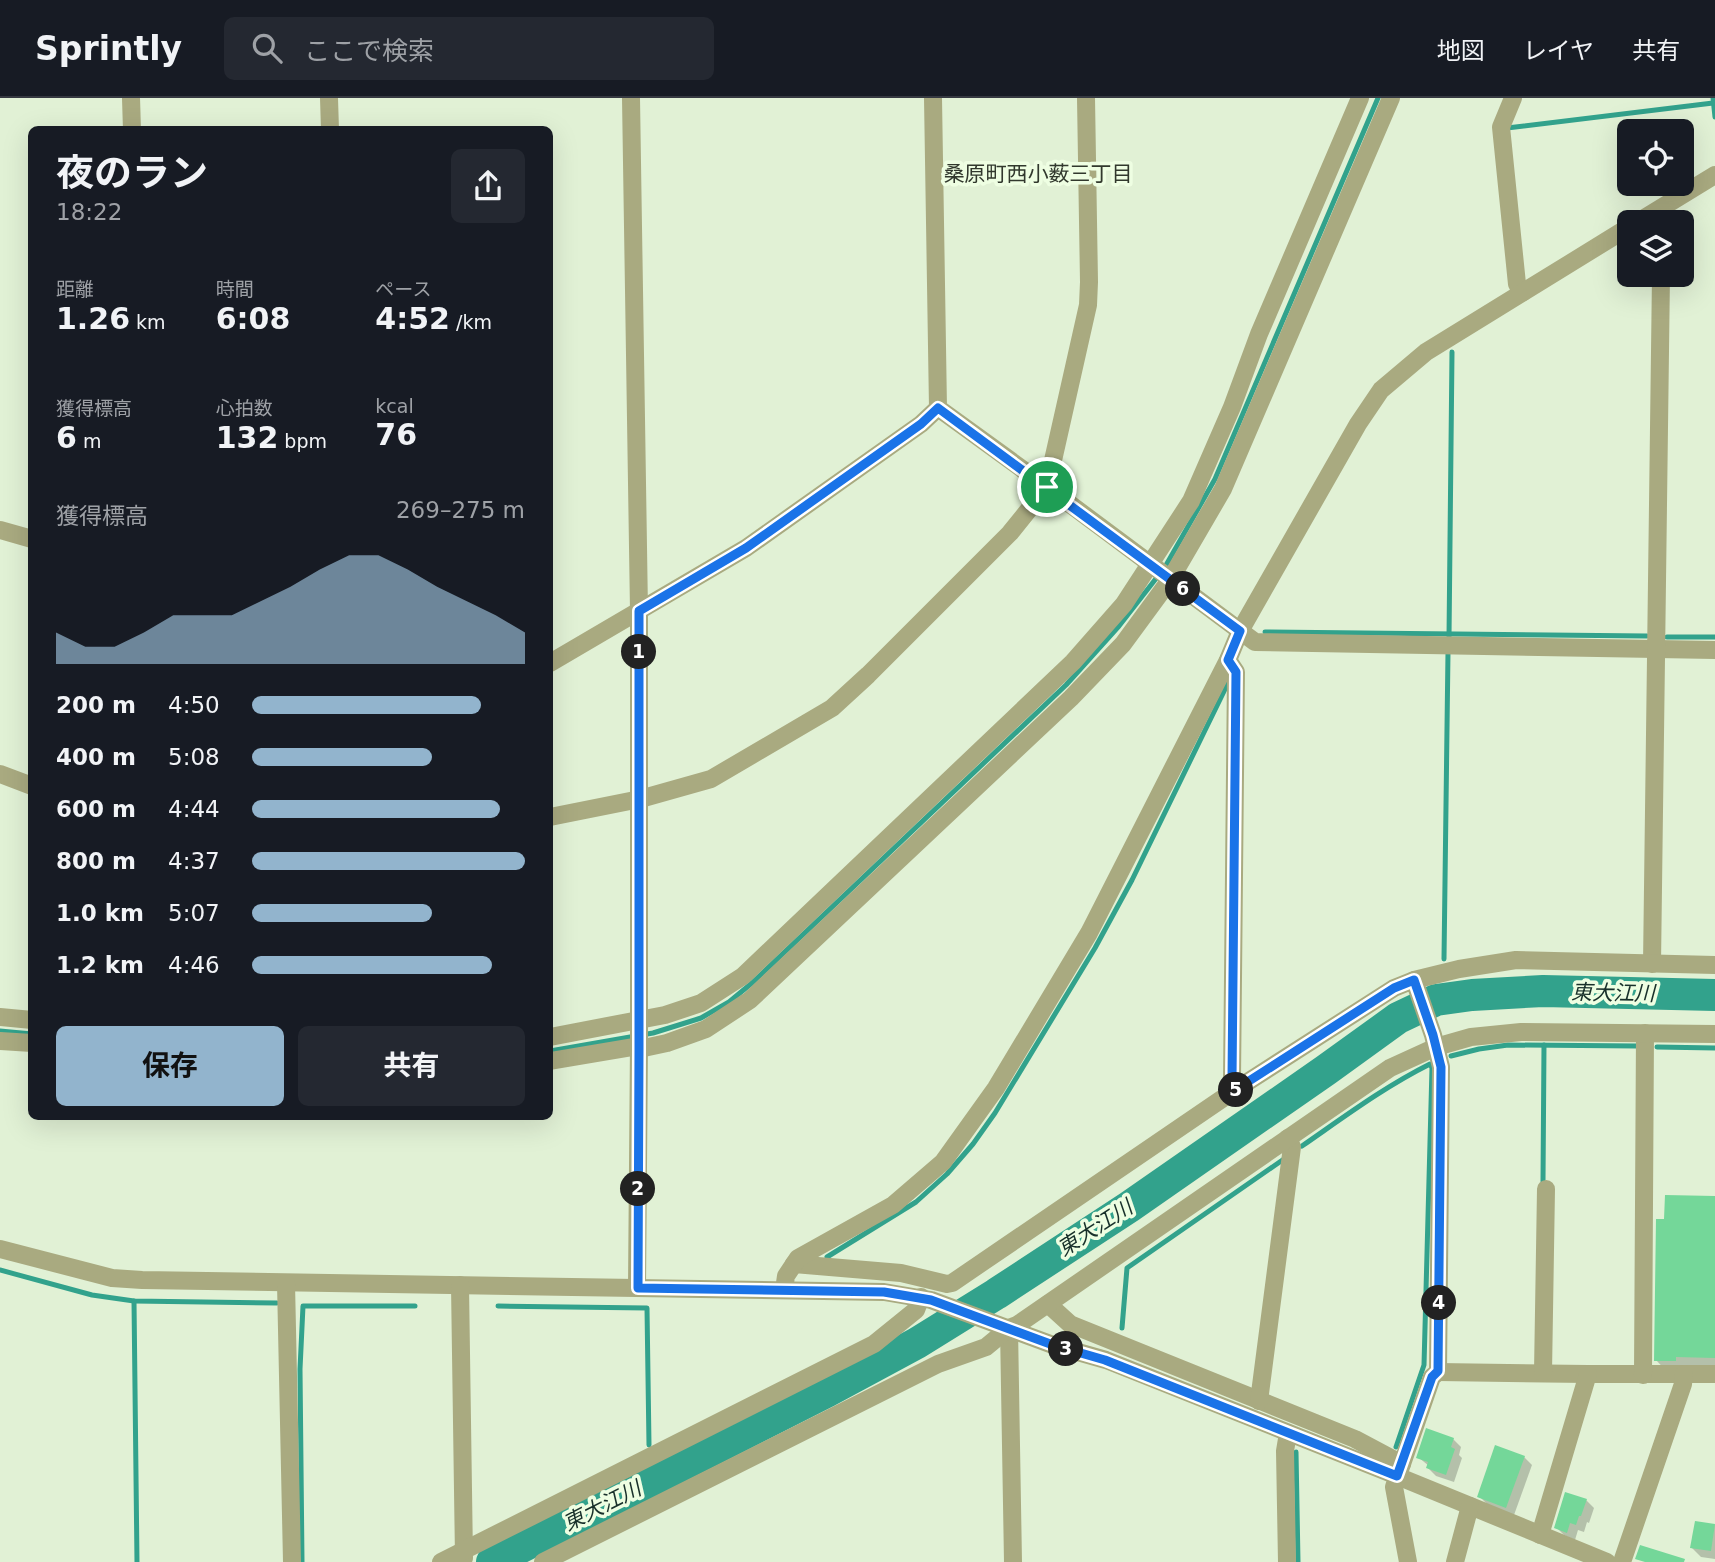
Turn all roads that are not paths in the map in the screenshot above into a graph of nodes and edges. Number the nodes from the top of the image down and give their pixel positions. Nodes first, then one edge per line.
1 (131, 98) edge
2 (329, 98) edge
3 (631, 98) edge
4 (933, 98) edge
5 (1086, 98) edge
6 (1360, 98) edge
7 (1391, 98) edge
8 (1513, 98) edge
9 (132, 126) edge
10 (330, 126) edge
11 (1715, 174) edge
12 (1668, 210) edge
13 (1617, 234) edge
14 (1661, 287) edge
15 (1523, 292) junction
16 (938, 408) junction
17 (1047, 487) junction
18 (0, 530) edge
19 (28, 538) edge
20 (1160, 572) junction
21 (639, 611) junction
22 (1240, 631) junction
23 (1656, 649) junction
24 (1715, 650) edge
25 (1228, 660) junction
26 (553, 661) edge
27 (0, 774) edge
28 (28, 784) edge
29 (640, 799) junction
30 (553, 816) edge
31 (1652, 964) junction
32 (1715, 965) edge
33 (1415, 984) junction
34 (0, 1017) edge
35 (28, 1020) edge
36 (1645, 1033) junction
37 (1715, 1034) edge
38 (553, 1037) edge
39 (639, 1037) junction
40 (0, 1041) edge
41 (1435, 1041) junction
42 (28, 1043) edge
43 (553, 1059) edge
44 (1235, 1090) junction
45 (1288, 1138) junction
46 (1546, 1189) dead end
47 (0, 1249) edge
48 (794, 1265) junction
49 (286, 1283) junction
50 (460, 1285) junction
51 (638, 1288) junction
52 (784, 1290) junction
53 (926, 1298) junction
54 (1048, 1304) junction
55 (1001, 1326) junction
56 (1438, 1371) junction
57 (1543, 1373) junction
58 (1588, 1374) junction
59 (1684, 1374) junction
60 (1715, 1374) edge
61 (1643, 1375) junction
62 (1259, 1401) junction
63 (1288, 1433) junction
64 (1399, 1470) junction
65 (1470, 1506) junction
66 (1540, 1535) junction
67 (1566, 1554) edge
68 (464, 1555) edge
69 (292, 1562) edge
70 (441, 1562) edge
71 (543, 1562) edge
72 (1013, 1562) edge
73 (1287, 1562) edge
74 (1408, 1562) edge
75 (1455, 1562) edge
76 (1607, 1562) edge
77 (1622, 1562) edge

1 - 9 street
2 - 10 street
3 - 21 street
4 - 16 street
5 - 17 street
6 - 20 street
7 - 20 street
8 - 15 street
11 - 12 street
13 - 15 street
14 - 23 street
15 - 22 street
16 - 17 street
16 - 21 street
17 - 20 street
17 - 29 street
18 - 19 street
20 - 22 street
20 - 39 street
20 - 39 street
21 - 26 street
21 - 29 street
22 - 23 street
22 - 25 street
23 - 24 street
23 - 31 street
25 - 44 street
25 - 48 street
27 - 28 street
29 - 30 street
29 - 39 street
31 - 32 street
31 - 33 street
33 - 41 street
33 - 44 street
34 - 35 street
36 - 37 street
36 - 41 street
36 - 61 street
38 - 39 street
39 - 43 street
39 - 51 street
40 - 42 street
41 - 45 street
41 - 56 street
44 - 48 street
45 - 54 street
45 - 62 street
46 - 57 street
47 - 49 street
48 - 52 street
49 - 50 street
49 - 69 street
50 - 51 street
50 - 68 street
51 - 52 street
52 - 53 street
53 - 55 street
53 - 68 street
54 - 55 street
54 - 62 street
55 - 63 street
55 - 71 street
55 - 72 street
56 - 57 street
56 - 64 street
57 - 58 street
58 - 61 street
58 - 66 street
59 - 60 street
59 - 61 street
59 - 77 street
62 - 64 street
63 - 64 street
63 - 73 street
64 - 65 street
64 - 74 street
65 - 66 street
65 - 75 street
66 - 67 street
67 - 76 street
68 - 70 street

